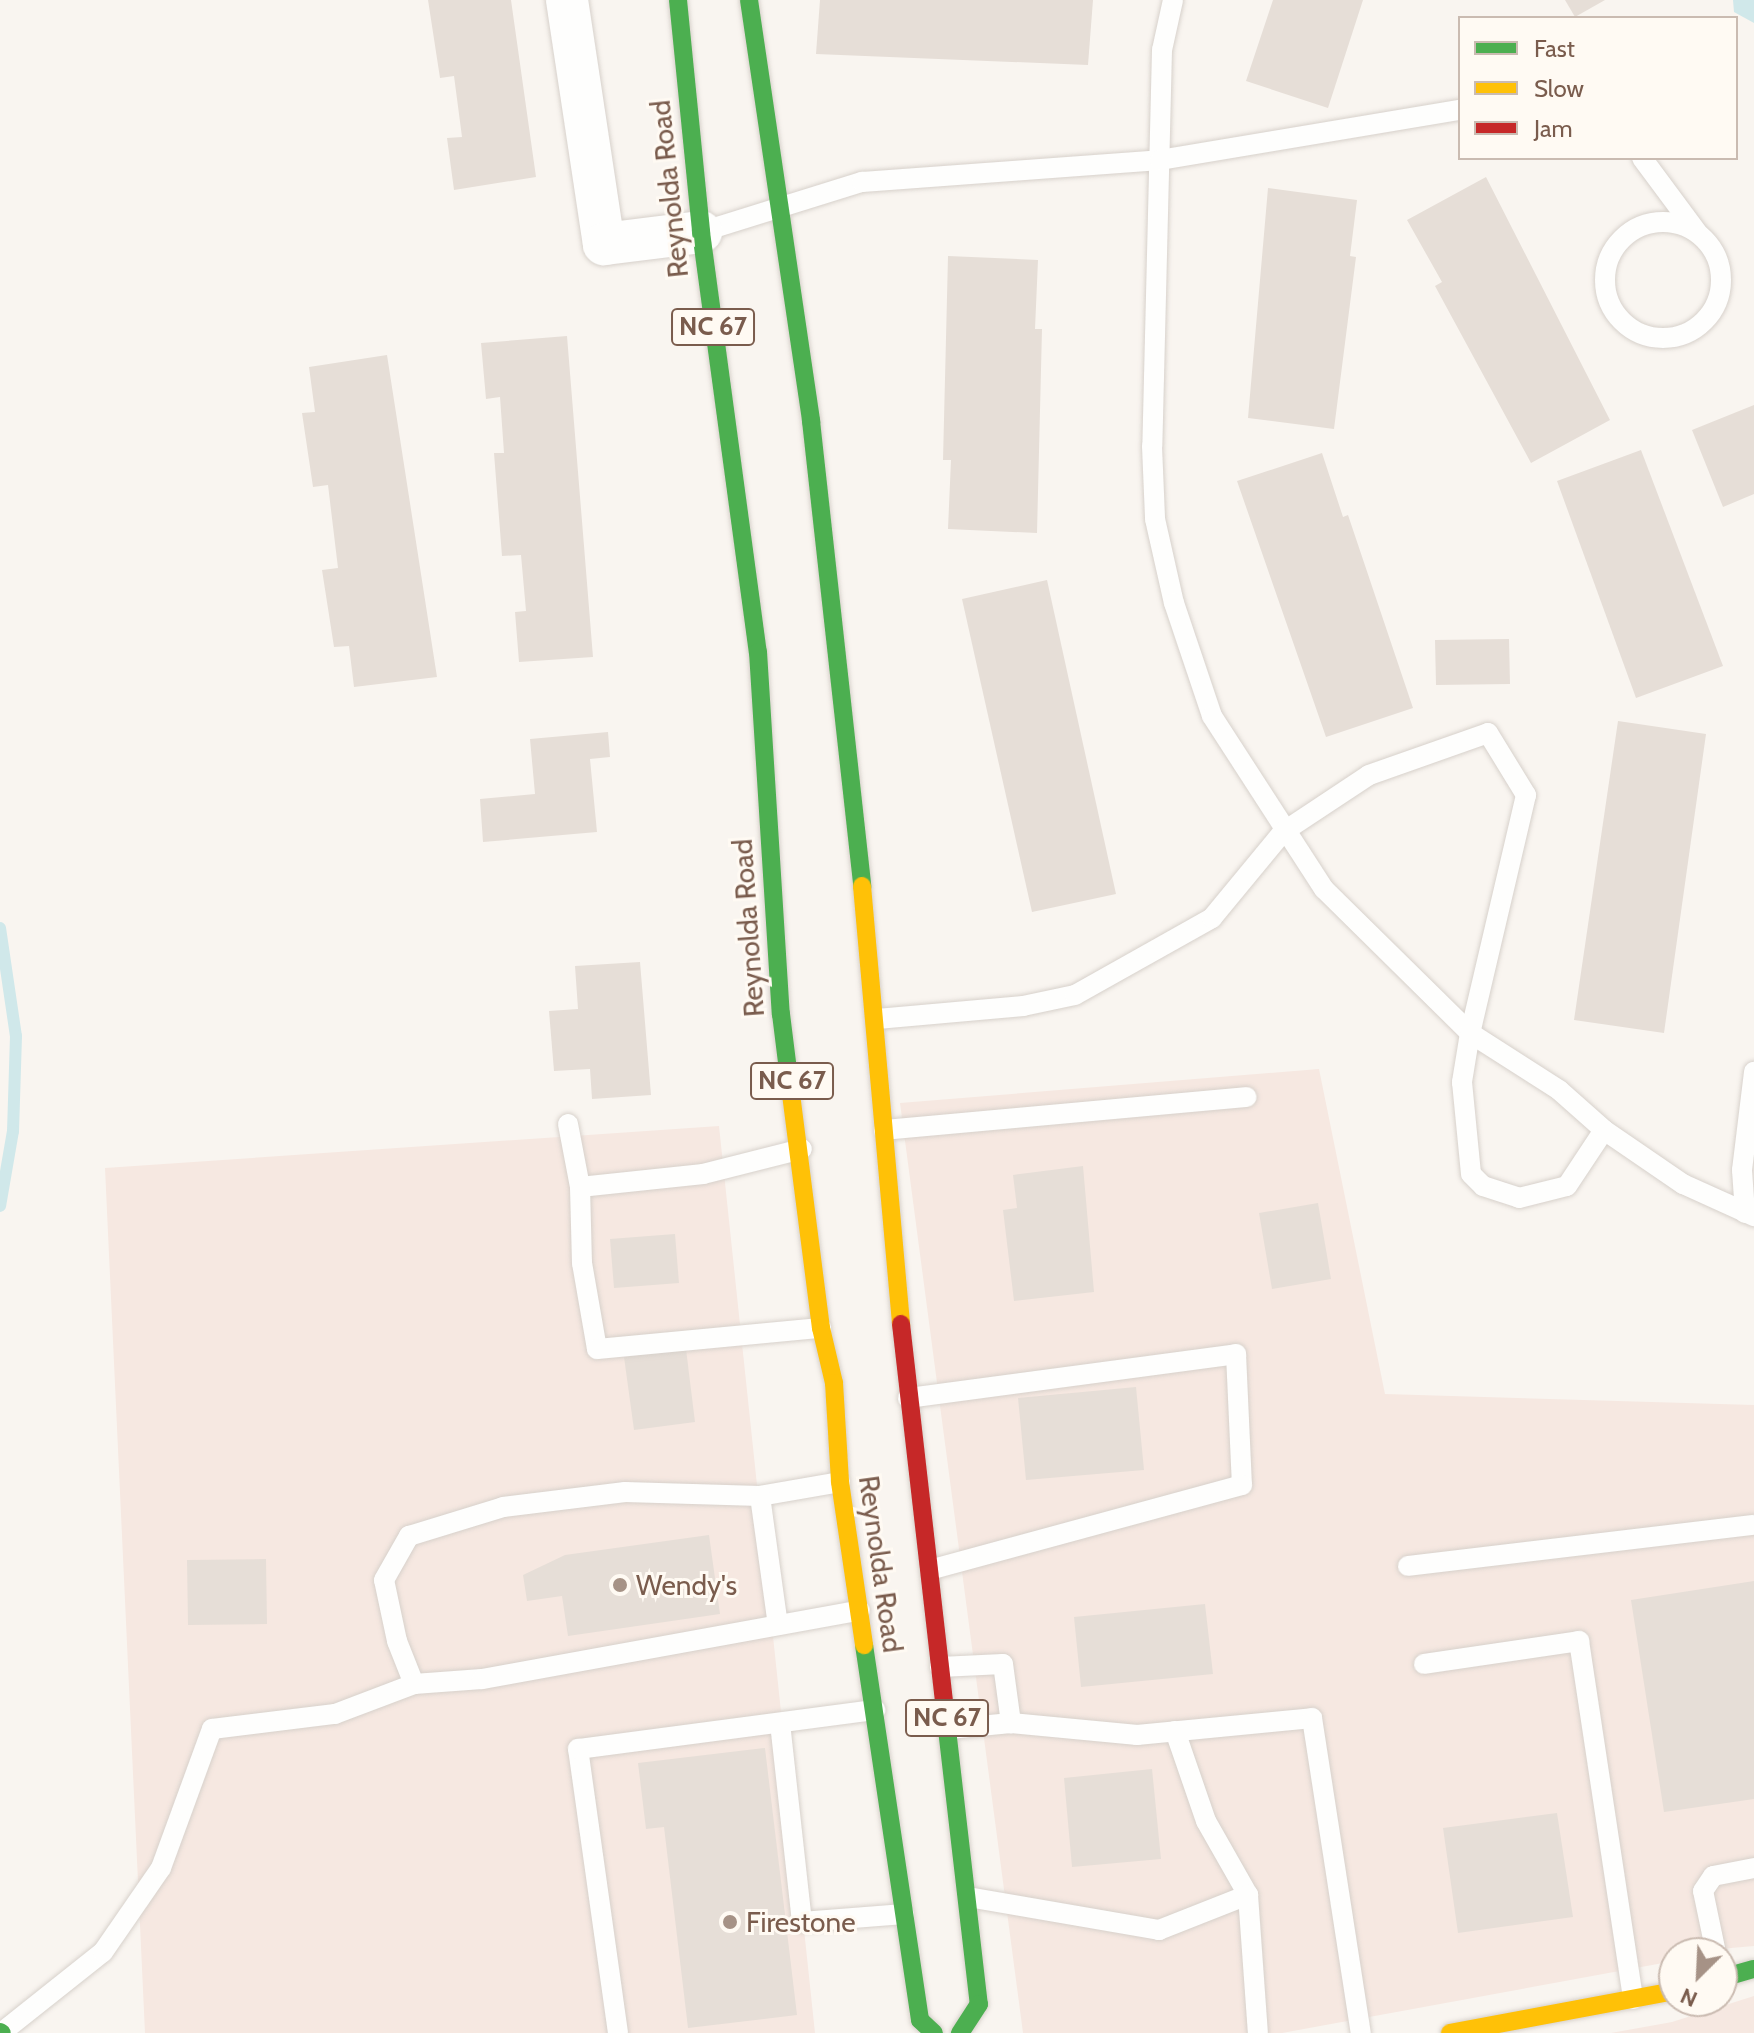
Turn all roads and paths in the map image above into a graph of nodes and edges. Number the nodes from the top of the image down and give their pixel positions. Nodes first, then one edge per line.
1 (567, 0) edge
2 (678, 0) edge
3 (749, 0) edge
4 (1173, 0) edge
5 (1458, 110) edge
6 (1160, 160) junction
7 (1643, 160) edge
8 (776, 205) junction
9 (701, 232) junction
10 (1698, 233) junction
11 (1283, 832) junction
12 (877, 1019) junction
13 (1470, 1033) junction
14 (1754, 1072) edge
15 (1246, 1097) dead end
16 (568, 1124) dead end
17 (884, 1130) junction
18 (1604, 1130) junction
19 (802, 1149) junction
20 (580, 1187) junction
21 (1749, 1214) edge
22 (821, 1328) junction
23 (908, 1398) junction
24 (840, 1482) junction
25 (760, 1496) junction
26 (1754, 1525) edge
27 (1408, 1566) dead end
28 (930, 1570) junction
29 (860, 1610) junction
30 (778, 1625) junction
31 (1424, 1664) dead end
32 (940, 1667) junction
33 (414, 1684) junction
34 (875, 1710) junction
35 (780, 1723) junction
36 (1011, 1723) junction
37 (949, 1729) junction
38 (1175, 1731) junction
39 (1754, 1868) edge
40 (1248, 1895) junction
41 (968, 1897) junction
42 (904, 1914) junction
43 (1713, 1937) edge
44 (1658, 1994) edge
45 (1633, 1999) junction
46 (1, 2033) edge
47 (618, 2033) edge
48 (934, 2033) edge
49 (960, 2033) edge
50 (1258, 2033) edge
51 (1361, 2033) edge
52 (1450, 2033) edge

1 - 9 street
2 - 9 main road, Reynolda Road / NC 67
3 - 8 main road, Reynolda Road / NC 67
4 - 6 lane
5 - 6 lane
6 - 8 lane
6 - 11 lane
7 - 10 lane
8 - 9 lane
8 - 12 main road, Reynolda Road / NC 67
9 - 19 main road, Reynolda Road / NC 67
10 - 10 lane
11 - 12 lane
11 - 13 lane
11 - 13 lane
12 - 17 main road, Reynolda Road / NC 67
13 - 18 lane
13 - 18 lane
14 - 21 lane
15 - 17 lane
16 - 20 lane
17 - 23 main road, Reynolda Road / NC 67
18 - 21 lane
19 - 20 lane
19 - 22 main road, Reynolda Road / NC 67
20 - 22 lane
22 - 24 main road, Reynolda Road / NC 67
23 - 28 main road, Reynolda Road / NC 67
23 - 28 lane
24 - 25 lane
24 - 29 main road, Reynolda Road / NC 67
25 - 30 lane
25 - 33 lane
26 - 27 lane
28 - 32 main road, Reynolda Road / NC 67
29 - 30 lane
29 - 34 main road, Reynolda Road / NC 67
30 - 33 lane
31 - 45 lane
32 - 36 lane
32 - 37 main road, Reynolda Road / NC 67
33 - 46 lane
34 - 35 lane
34 - 42 main road, Reynolda Road / NC 67
35 - 42 lane
35 - 47 lane
36 - 37 lane
36 - 38 lane
37 - 41 main road, Reynolda Road / NC 67
38 - 40 lane
38 - 51 lane
39 - 43 lane
40 - 41 lane
40 - 50 lane
41 - 49 main road, Reynolda Road / NC 67
42 - 48 main road, Reynolda Road / NC 67
44 - 45 main road
45 - 52 main road

